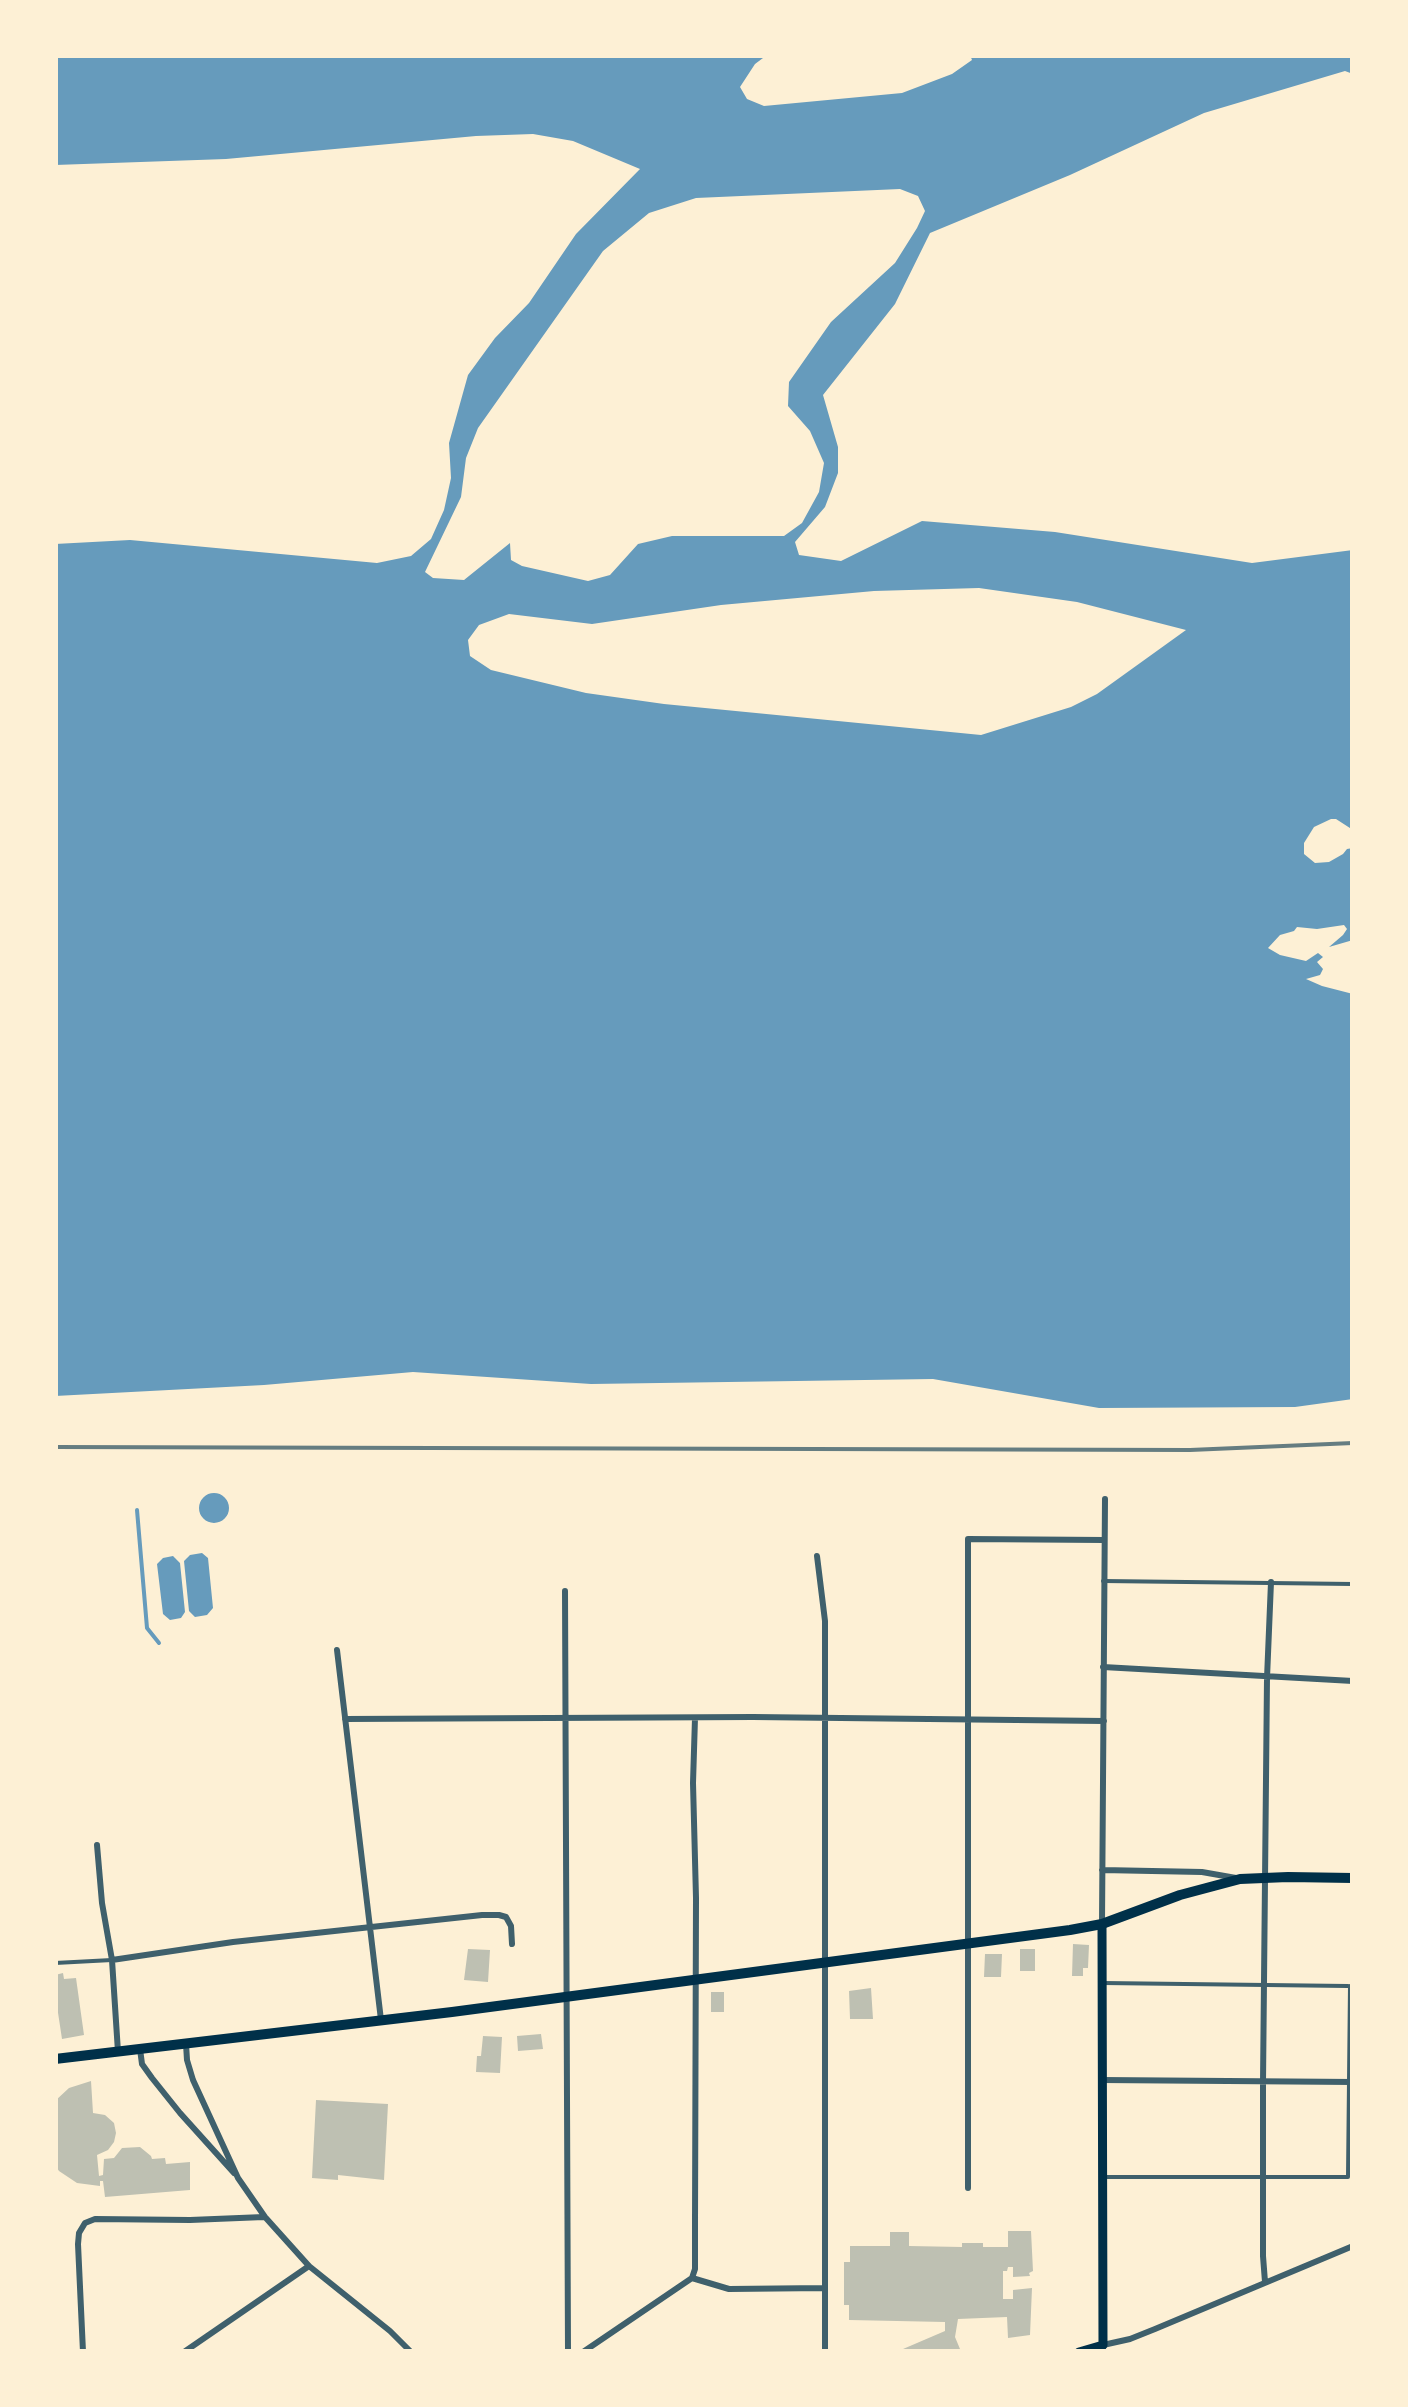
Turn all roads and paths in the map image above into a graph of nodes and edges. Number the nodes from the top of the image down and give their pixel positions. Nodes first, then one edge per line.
1 (1105, 1499) dead end
2 (1104, 1540) junction
3 (817, 1556) dead end
4 (1103, 1581) junction
5 (1270, 1582) junction
6 (1353, 1584) edge
7 (565, 1592) dead end
8 (337, 1650) dead end
9 (1103, 1667) junction
10 (1267, 1678) junction
11 (1353, 1681) edge
12 (566, 1718) junction
13 (696, 1718) junction
14 (825, 1718) junction
15 (345, 1719) junction
16 (969, 1720) junction
17 (1104, 1721) junction
18 (97, 1845) dead end
19 (1102, 1870) junction
20 (1265, 1877) junction
21 (1353, 1878) edge
22 (1240, 1879) junction
23 (1102, 1924) junction
24 (370, 1928) junction
25 (968, 1943) junction
26 (512, 1944) dead end
27 (112, 1960) junction
28 (825, 1962) junction
29 (55, 1964) edge
30 (696, 1979) junction
31 (1102, 1983) junction
32 (1265, 1984) junction
33 (1352, 1986) edge
34 (566, 1996) junction
35 (381, 2020) junction
36 (186, 2044) junction
37 (140, 2049) junction
38 (118, 2052) junction
39 (55, 2059) edge
40 (1102, 2080) junction
41 (1263, 2082) junction
42 (1351, 2082) edge
43 (1263, 2176) junction
44 (1102, 2177) junction
45 (238, 2178) junction
46 (968, 2188) dead end
47 (265, 2217) junction
48 (1353, 2246) edge
49 (309, 2266) junction
50 (692, 2278) junction
51 (1265, 2282) junction
52 (825, 2288) junction
53 (1103, 2348) edge
54 (83, 2352) edge
55 (184, 2352) edge
56 (412, 2352) edge
57 (568, 2352) edge
58 (583, 2352) edge
59 (825, 2352) edge
60 (1080, 2352) edge

1 - 2 street
2 - 4 street
2 - 16 street
3 - 14 street
4 - 5 lane
4 - 9 street
5 - 6 lane
5 - 10 street
7 - 12 street
8 - 15 street
9 - 10 street
9 - 17 street
10 - 11 street
10 - 20 street
12 - 13 street
12 - 15 street
12 - 34 street
13 - 14 street
13 - 30 street
14 - 16 street
14 - 28 street
15 - 24 street
16 - 17 street
16 - 25 street
17 - 19 street
18 - 27 street
19 - 22 street
19 - 23 street
20 - 21 main road
20 - 22 main road
20 - 32 street
22 - 23 main road
23 - 25 main road
23 - 31 main road
24 - 26 street
24 - 27 street
24 - 35 street
25 - 28 main road
25 - 46 street
27 - 29 lane
27 - 38 street
28 - 30 main road
28 - 52 street
30 - 34 main road
30 - 50 street
31 - 32 lane
31 - 40 main road
32 - 33 lane
32 - 41 street
33 - 42 lane
34 - 35 main road
34 - 57 street
35 - 36 main road
36 - 37 main road
36 - 45 street
37 - 38 main road
37 - 45 street
38 - 39 main road
40 - 41 street
40 - 44 main road
41 - 42 street
41 - 43 street
42 - 43 lane
43 - 44 lane
43 - 51 street
44 - 53 main road
45 - 47 street
47 - 49 street
47 - 54 street
48 - 51 street
49 - 55 street
49 - 56 street
50 - 52 street
50 - 58 street
51 - 53 street
52 - 59 street
53 - 60 main road

